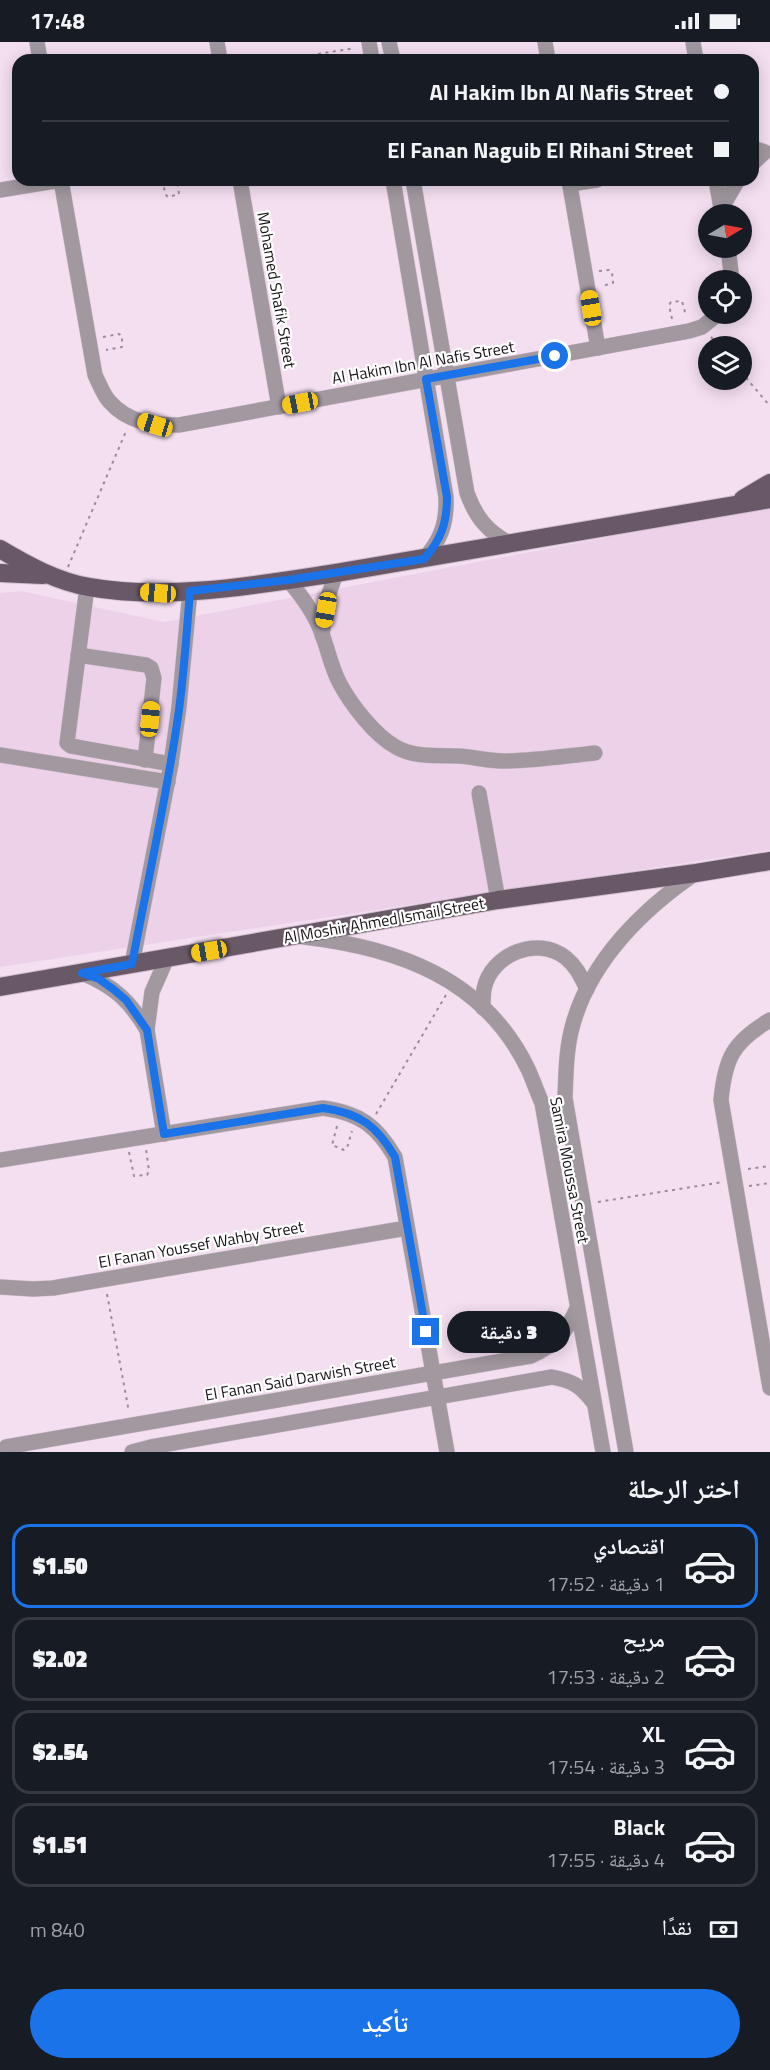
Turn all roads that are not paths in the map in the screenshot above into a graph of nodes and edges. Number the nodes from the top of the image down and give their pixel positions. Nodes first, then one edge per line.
1 (24, 186) edge
2 (62, 186) edge
3 (241, 186) edge
4 (394, 186) edge
5 (414, 186) edge
6 (570, 186) edge
7 (717, 186) edge
8 (735, 186) edge
9 (0, 190) edge
10 (720, 204) edge
11 (725, 204) edge
12 (706, 324) edge
13 (598, 348) junction
14 (447, 376) junction
15 (426, 379) junction
16 (279, 407) junction
17 (770, 483) edge
18 (770, 499) edge
19 (734, 505) junction
20 (511, 544) junction
21 (0, 549) edge
22 (424, 559) junction
23 (0, 573) edge
24 (336, 573) junction
25 (59, 578) junction
26 (288, 580) junction
27 (87, 587) junction
28 (190, 591) junction
29 (322, 634) junction
30 (78, 655) junction
31 (595, 753) dead end
32 (0, 755) edge
33 (145, 760) junction
34 (171, 764) junction
35 (168, 782) junction
36 (479, 793) dead end
37 (770, 861) edge
38 (696, 873) junction
39 (498, 900) junction
40 (292, 936) junction
41 (167, 958) junction
42 (132, 964) junction
43 (82, 973) junction
44 (0, 987) edge
45 (587, 989) junction
46 (483, 1008) junction
47 (770, 1020) edge
48 (147, 1030) junction
49 (164, 1134) junction
50 (0, 1160) edge
51 (407, 1228) junction
52 (0, 1287) edge
53 (578, 1308) junction
54 (765, 1326) edge
55 (433, 1374) junction
56 (770, 1388) edge
57 (437, 1396) junction
58 (595, 1404) junction
59 (7, 1448) edge
60 (132, 1452) edge
61 (447, 1452) edge
62 (603, 1452) edge
63 (626, 1452) edge

1 - 9 street
2 - 16 street, Al Hakim Ibn Al Nafis Street
3 - 16 street, Mohamed Shafik Street
4 - 15 street
5 - 14 street
6 - 13 street
7 - 10 street
8 - 11 street
12 - 13 street, Al Hakim Ibn Al Nafis Street
13 - 14 street, Al Hakim Ibn Al Nafis Street
14 - 15 street, Al Hakim Ibn Al Nafis Street
14 - 20 street
15 - 16 street, Al Hakim Ibn Al Nafis Street
15 - 22 street
17 - 19 main road
18 - 19 main road
19 - 20 main road
20 - 22 main road
21 - 25 main road
22 - 24 main road
23 - 25 main road
24 - 26 main road
24 - 29 street
25 - 27 main road
26 - 28 main road
26 - 29 street
27 - 28 main road
27 - 30 street
28 - 34 street
29 - 31 street
30 - 33 street
30 - 33 street
32 - 35 street
33 - 34 street
34 - 35 street
35 - 42 street
36 - 39 street
37 - 38 main road, Al Moshir Ahmed Ismail Street
38 - 39 main road, Al Moshir Ahmed Ismail Street
38 - 45 street, Samira Moussa Street
39 - 40 main road, Al Moshir Ahmed Ismail Street
40 - 41 main road, Al Moshir Ahmed Ismail Street
40 - 46 street, Samira Moussa Street
41 - 42 main road, Al Moshir Ahmed Ismail Street
41 - 48 street
42 - 43 main road, Al Moshir Ahmed Ismail Street
43 - 44 main road, Al Moshir Ahmed Ismail Street
43 - 48 street
45 - 46 street
45 - 63 street, Samira Moussa Street
46 - 53 street, Samira Moussa Street
47 - 54 street
48 - 49 street
49 - 50 street
49 - 51 street
51 - 52 street, El Fanan Youssef Wahby Street
51 - 55 street
53 - 55 street, El Fanan Said Darwish Street
53 - 58 street, Samira Moussa Street
54 - 56 street
55 - 57 street
55 - 59 street, El Fanan Said Darwish Street
57 - 58 street
57 - 60 street
57 - 61 street
58 - 62 street, Samira Moussa Street

